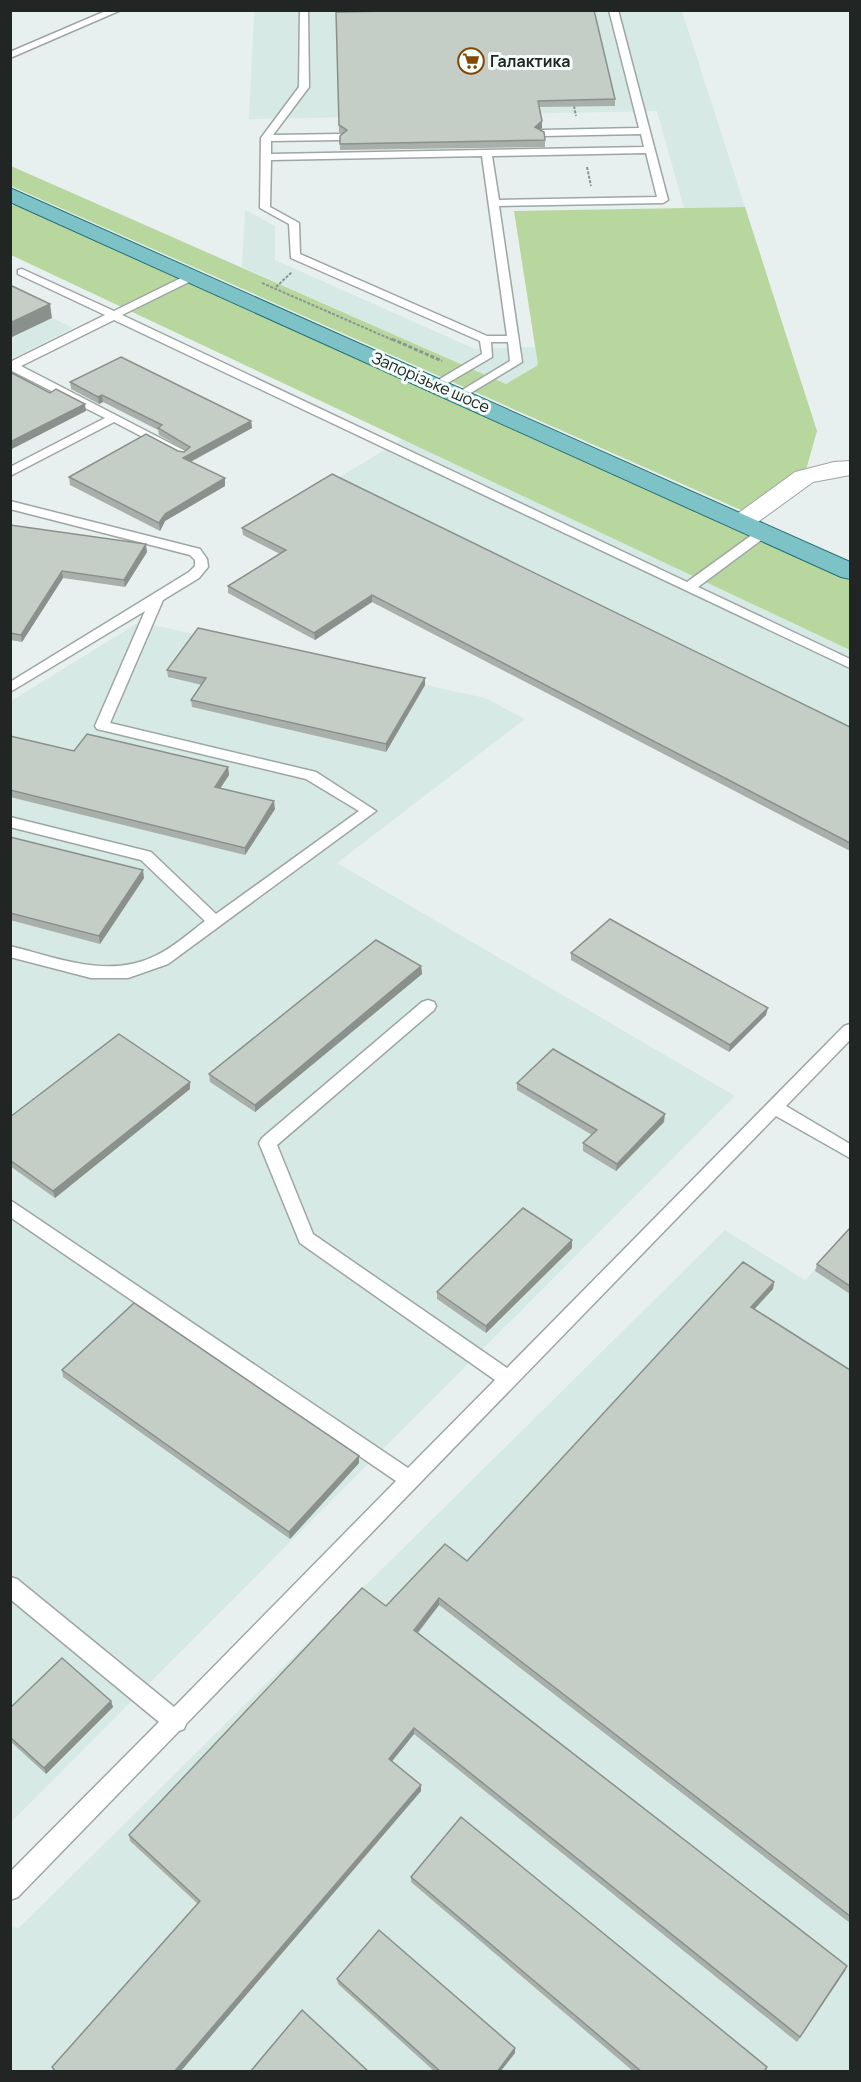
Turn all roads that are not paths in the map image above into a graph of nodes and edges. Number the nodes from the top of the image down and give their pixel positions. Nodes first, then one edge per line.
1 (304, 10) edge
2 (613, 10) edge
3 (110, 12) edge
4 (10, 55) edge
5 (645, 131) junction
6 (543, 133) edge
7 (340, 137) edge
8 (266, 138) junction
9 (650, 150) junction
10 (486, 153) junction
11 (266, 157) junction
12 (13, 197) edge
13 (494, 203) junction
14 (22, 272) dead end
15 (193, 276) junction
16 (114, 315) junction
17 (485, 339) junction
18 (513, 339) junction
19 (11, 366) edge
20 (437, 385) junction
21 (460, 396) junction
22 (113, 418) junction
23 (183, 453) edge
24 (850, 468) edge
25 (10, 472) edge
26 (10, 505) edge
27 (753, 527) junction
28 (850, 571) edge
29 (689, 587) junction
30 (157, 598) junction
31 (850, 664) edge
32 (10, 688) edge
33 (10, 822) edge
34 (215, 922) junction
35 (10, 951) edge
36 (428, 1006) dead end
37 (848, 1038) edge
38 (775, 1107) junction
39 (850, 1152) edge
40 (10, 1208) edge
41 (509, 1380) junction
42 (411, 1481) junction
43 (10, 1586) edge
44 (176, 1722) junction
45 (10, 1889) edge

1 - 8 lane
2 - 5 lane
3 - 4 lane
5 - 6 lane
5 - 9 lane
7 - 8 lane
8 - 11 lane
9 - 10 lane
9 - 13 lane
10 - 11 lane
10 - 13 lane
11 - 17 lane
12 - 15 main road, Запорізьке шосе
13 - 18 lane
14 - 16 lane
15 - 16 lane
15 - 20 main road, Запорізьке шосе
16 - 19 lane
16 - 29 lane
17 - 18 lane
17 - 20 lane
18 - 21 lane
19 - 22 lane
20 - 21 main road, Запорізьке шосе
21 - 27 main road, Запорізьке шосе
22 - 23 lane
22 - 25 lane
24 - 27 street
26 - 30 lane
27 - 28 main road, Запорізьке шосе
27 - 29 lane
29 - 31 lane
30 - 32 lane
30 - 34 lane
33 - 34 lane
34 - 35 lane
36 - 41 lane
37 - 38 lane
38 - 39 lane
38 - 41 lane
40 - 42 lane
41 - 42 lane
42 - 44 lane
43 - 44 lane
44 - 45 lane

